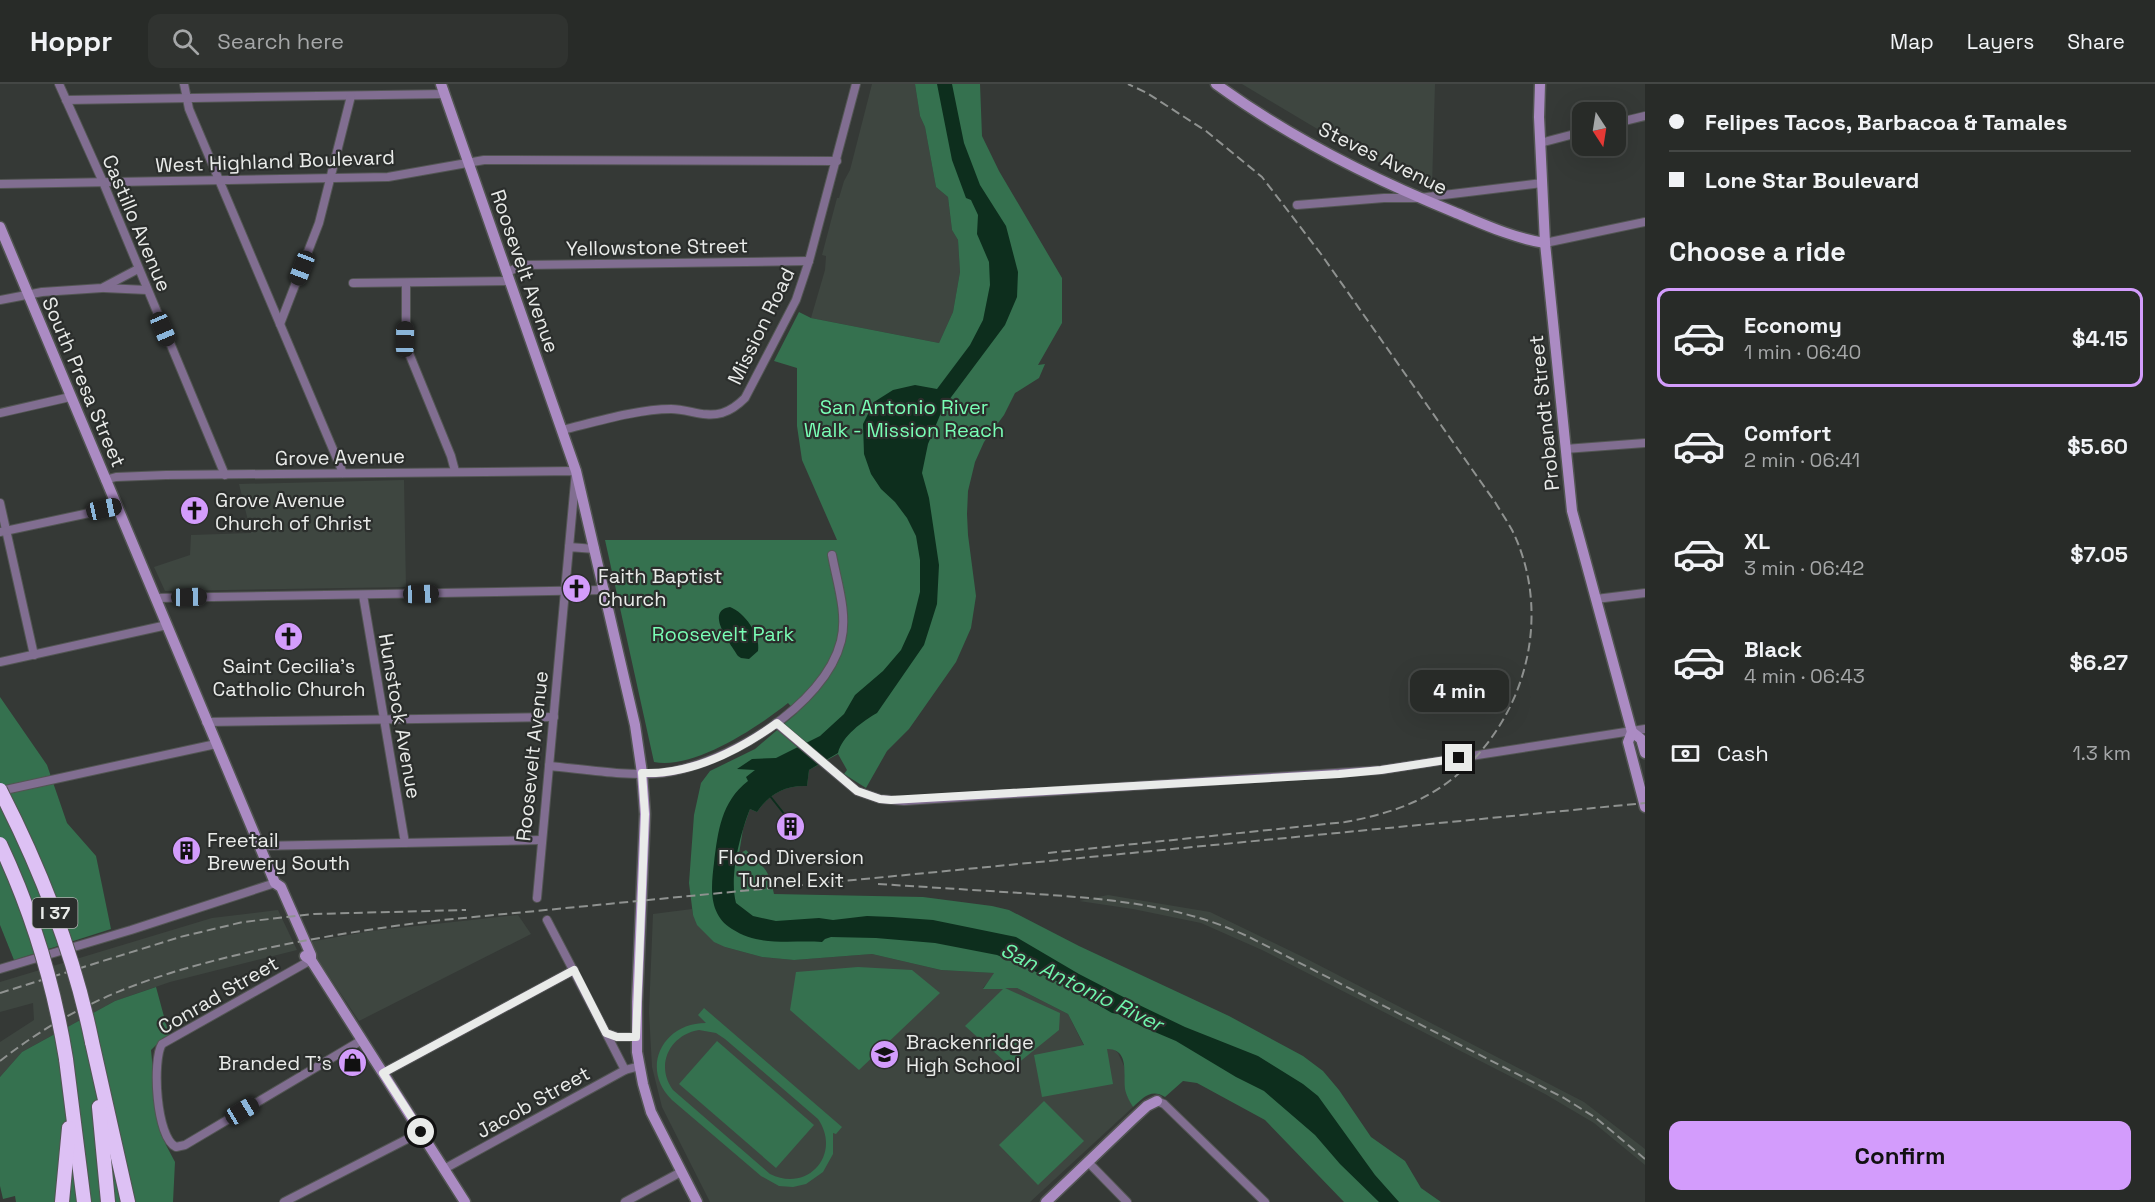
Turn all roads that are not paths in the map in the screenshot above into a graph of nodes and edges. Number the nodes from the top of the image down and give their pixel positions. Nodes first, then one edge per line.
1 (58, 84) edge
2 (184, 84) edge
3 (856, 84) edge
4 (1216, 84) edge
5 (1540, 84) edge
6 (442, 89) edge
7 (351, 96) junction
8 (186, 99) junction
9 (66, 100) junction
10 (1645, 116) edge
11 (1626, 121) edge
12 (1572, 135) edge
13 (1540, 143) junction
14 (837, 161) junction
15 (467, 162) junction
16 (331, 179) junction
17 (220, 181) junction
18 (103, 182) junction
19 (1542, 183) junction
20 (0, 184) edge
21 (1419, 198) junction
22 (1297, 205) dead end
23 (1645, 222) edge
24 (0, 227) edge
25 (1545, 243) junction
26 (809, 261) junction
27 (138, 269) junction
28 (508, 276) junction
29 (406, 283) junction
30 (353, 284) dead end
31 (102, 288) junction
32 (147, 290) junction
33 (28, 294) junction
34 (0, 300) edge
35 (280, 324) junction
36 (70, 397) junction
37 (0, 413) edge
38 (562, 430) junction
39 (1645, 442) edge
40 (1565, 449) junction
41 (455, 471) junction
42 (576, 471) junction
43 (344, 473) junction
44 (225, 475) junction
45 (105, 480) junction
46 (0, 503) edge
47 (117, 507) junction
48 (3, 532) edge
49 (569, 547) junction
50 (595, 549) junction
51 (832, 555) dead end
52 (605, 590) junction
53 (566, 591) junction
54 (1645, 593) edge
55 (363, 595) junction
56 (155, 598) junction
57 (1596, 599) junction
58 (167, 625) junction
59 (34, 655) junction
60 (0, 662) edge
61 (554, 717) junction
62 (384, 719) junction
63 (206, 722) junction
64 (777, 723) junction
65 (1645, 729) edge
66 (1632, 732) junction
67 (216, 744) junction
68 (1645, 753) edge
69 (549, 766) junction
70 (642, 773) junction
71 (0, 791) edge
72 (1645, 807) edge
73 (542, 840) junction
74 (405, 843) junction
75 (0, 844) edge
76 (259, 846) junction
77 (275, 883) junction
78 (537, 897) dead end
79 (547, 920) dead end
80 (311, 960) junction
81 (0, 969) edge
82 (574, 970) junction
83 (606, 1033) junction
84 (636, 1037) junction
85 (362, 1040) junction
86 (92, 1042) junction
87 (640, 1066) junction
88 (625, 1070) junction
89 (383, 1073) junction
90 (1156, 1101) joint
91 (71, 1102) junction
92 (421, 1132) junction
93 (1088, 1162) junction
94 (444, 1170) junction
95 (681, 1172) junction
96 (62, 1202) edge
97 (84, 1202) edge
98 (108, 1202) edge
99 (128, 1202) edge
100 (285, 1202) edge
101 (465, 1202) edge
102 (626, 1202) edge
103 (697, 1202) edge
104 (1046, 1202) edge
105 (1127, 1202) edge
106 (1265, 1202) edge

1 - 9 street, Castillo Avenue
2 - 8 street
3 - 14 street, Mission Road
4 - 21 main road, Steves Avenue
5 - 13 main road, Probandt Street
6 - 7 street
6 - 15 main road, Roosevelt Avenue
7 - 8 street
7 - 16 street
8 - 9 street
8 - 17 street
9 - 18 street, Castillo Avenue
10 - 11 street
12 - 13 street
13 - 19 main road, Probandt Street
14 - 15 street, West Highland Boulevard
14 - 26 street, Mission Road
15 - 16 street, West Highland Boulevard
15 - 28 main road, Roosevelt Avenue
16 - 17 street, West Highland Boulevard
16 - 35 street
17 - 18 street, West Highland Boulevard
17 - 35 street
18 - 20 street, West Highland Boulevard
18 - 27 street, Castillo Avenue
19 - 21 street
19 - 25 main road, Probandt Street
21 - 22 street
21 - 25 main road, Steves Avenue
23 - 25 street
24 - 33 main road, South Presa Street
25 - 40 main road, Probandt Street
26 - 28 street, Yellowstone Street
26 - 38 street, Mission Road
27 - 31 street
27 - 32 street, Castillo Avenue
28 - 29 street, Yellowstone Street
28 - 38 main road, Roosevelt Avenue
29 - 30 street, Yellowstone Street
29 - 41 street
31 - 32 street
31 - 33 street
32 - 44 street, Castillo Avenue
33 - 34 street
33 - 36 main road, South Presa Street
35 - 43 street
36 - 37 street
36 - 45 main road, South Presa Street
38 - 42 main road, Roosevelt Avenue
39 - 40 street
40 - 57 main road, Probandt Street
41 - 42 street, Grove Avenue
41 - 43 street, Grove Avenue
42 - 49 street, Roosevelt Avenue
42 - 50 main road, Roosevelt Avenue
43 - 44 street, Grove Avenue
44 - 45 street, Grove Avenue
45 - 47 main road, South Presa Street
46 - 48 street
47 - 48 street
47 - 56 main road, South Presa Street
48 - 59 street
49 - 50 street
49 - 53 street, Roosevelt Avenue
50 - 52 main road, Roosevelt Avenue
51 - 64 street
52 - 53 street
52 - 70 main road, Roosevelt Avenue
53 - 55 street
53 - 61 street, Roosevelt Avenue
54 - 57 street
55 - 56 street
55 - 62 street, Hunstock Avenue
56 - 58 main road, South Presa Street
57 - 66 main road, Probandt Street
58 - 59 street
58 - 63 main road, South Presa Street
59 - 60 street
61 - 62 street
61 - 69 street, Roosevelt Avenue
62 - 63 street
62 - 74 street, Hunstock Avenue
63 - 67 main road, South Presa Street
64 - 66 street
64 - 70 street
65 - 66 street
66 - 68 main road, Probandt Street
66 - 72 main road, Probandt Street
67 - 71 street
67 - 76 main road, South Presa Street
69 - 70 street
69 - 73 street, Roosevelt Avenue
70 - 84 main road, Roosevelt Avenue
71 - 86 highway, I 37, bridge
73 - 74 street
73 - 78 street, Roosevelt Avenue
74 - 76 street
75 - 91 highway, I 37, bridge
76 - 77 main road, South Presa Street
77 - 80 main road, South Presa Street
77 - 81 street
79 - 82 street
80 - 85 main road, South Presa Street
80 - 85 street, Conrad Street
82 - 83 street
82 - 89 street
83 - 84 street
83 - 88 street
84 - 87 main road, Roosevelt Avenue
85 - 89 main road, South Presa Street
86 - 98 highway, I 37
86 - 99 highway
87 - 88 street, Jacob Street
87 - 95 main road, Roosevelt Avenue
88 - 94 street, Jacob Street
89 - 92 main road, South Presa Street
90 - 93 main road
90 - 106 street
91 - 96 highway
91 - 97 highway, I 37
92 - 94 main road, South Presa Street
92 - 100 street
93 - 104 main road
93 - 105 street
94 - 101 main road, South Presa Street
95 - 102 street
95 - 103 main road, Roosevelt Avenue

